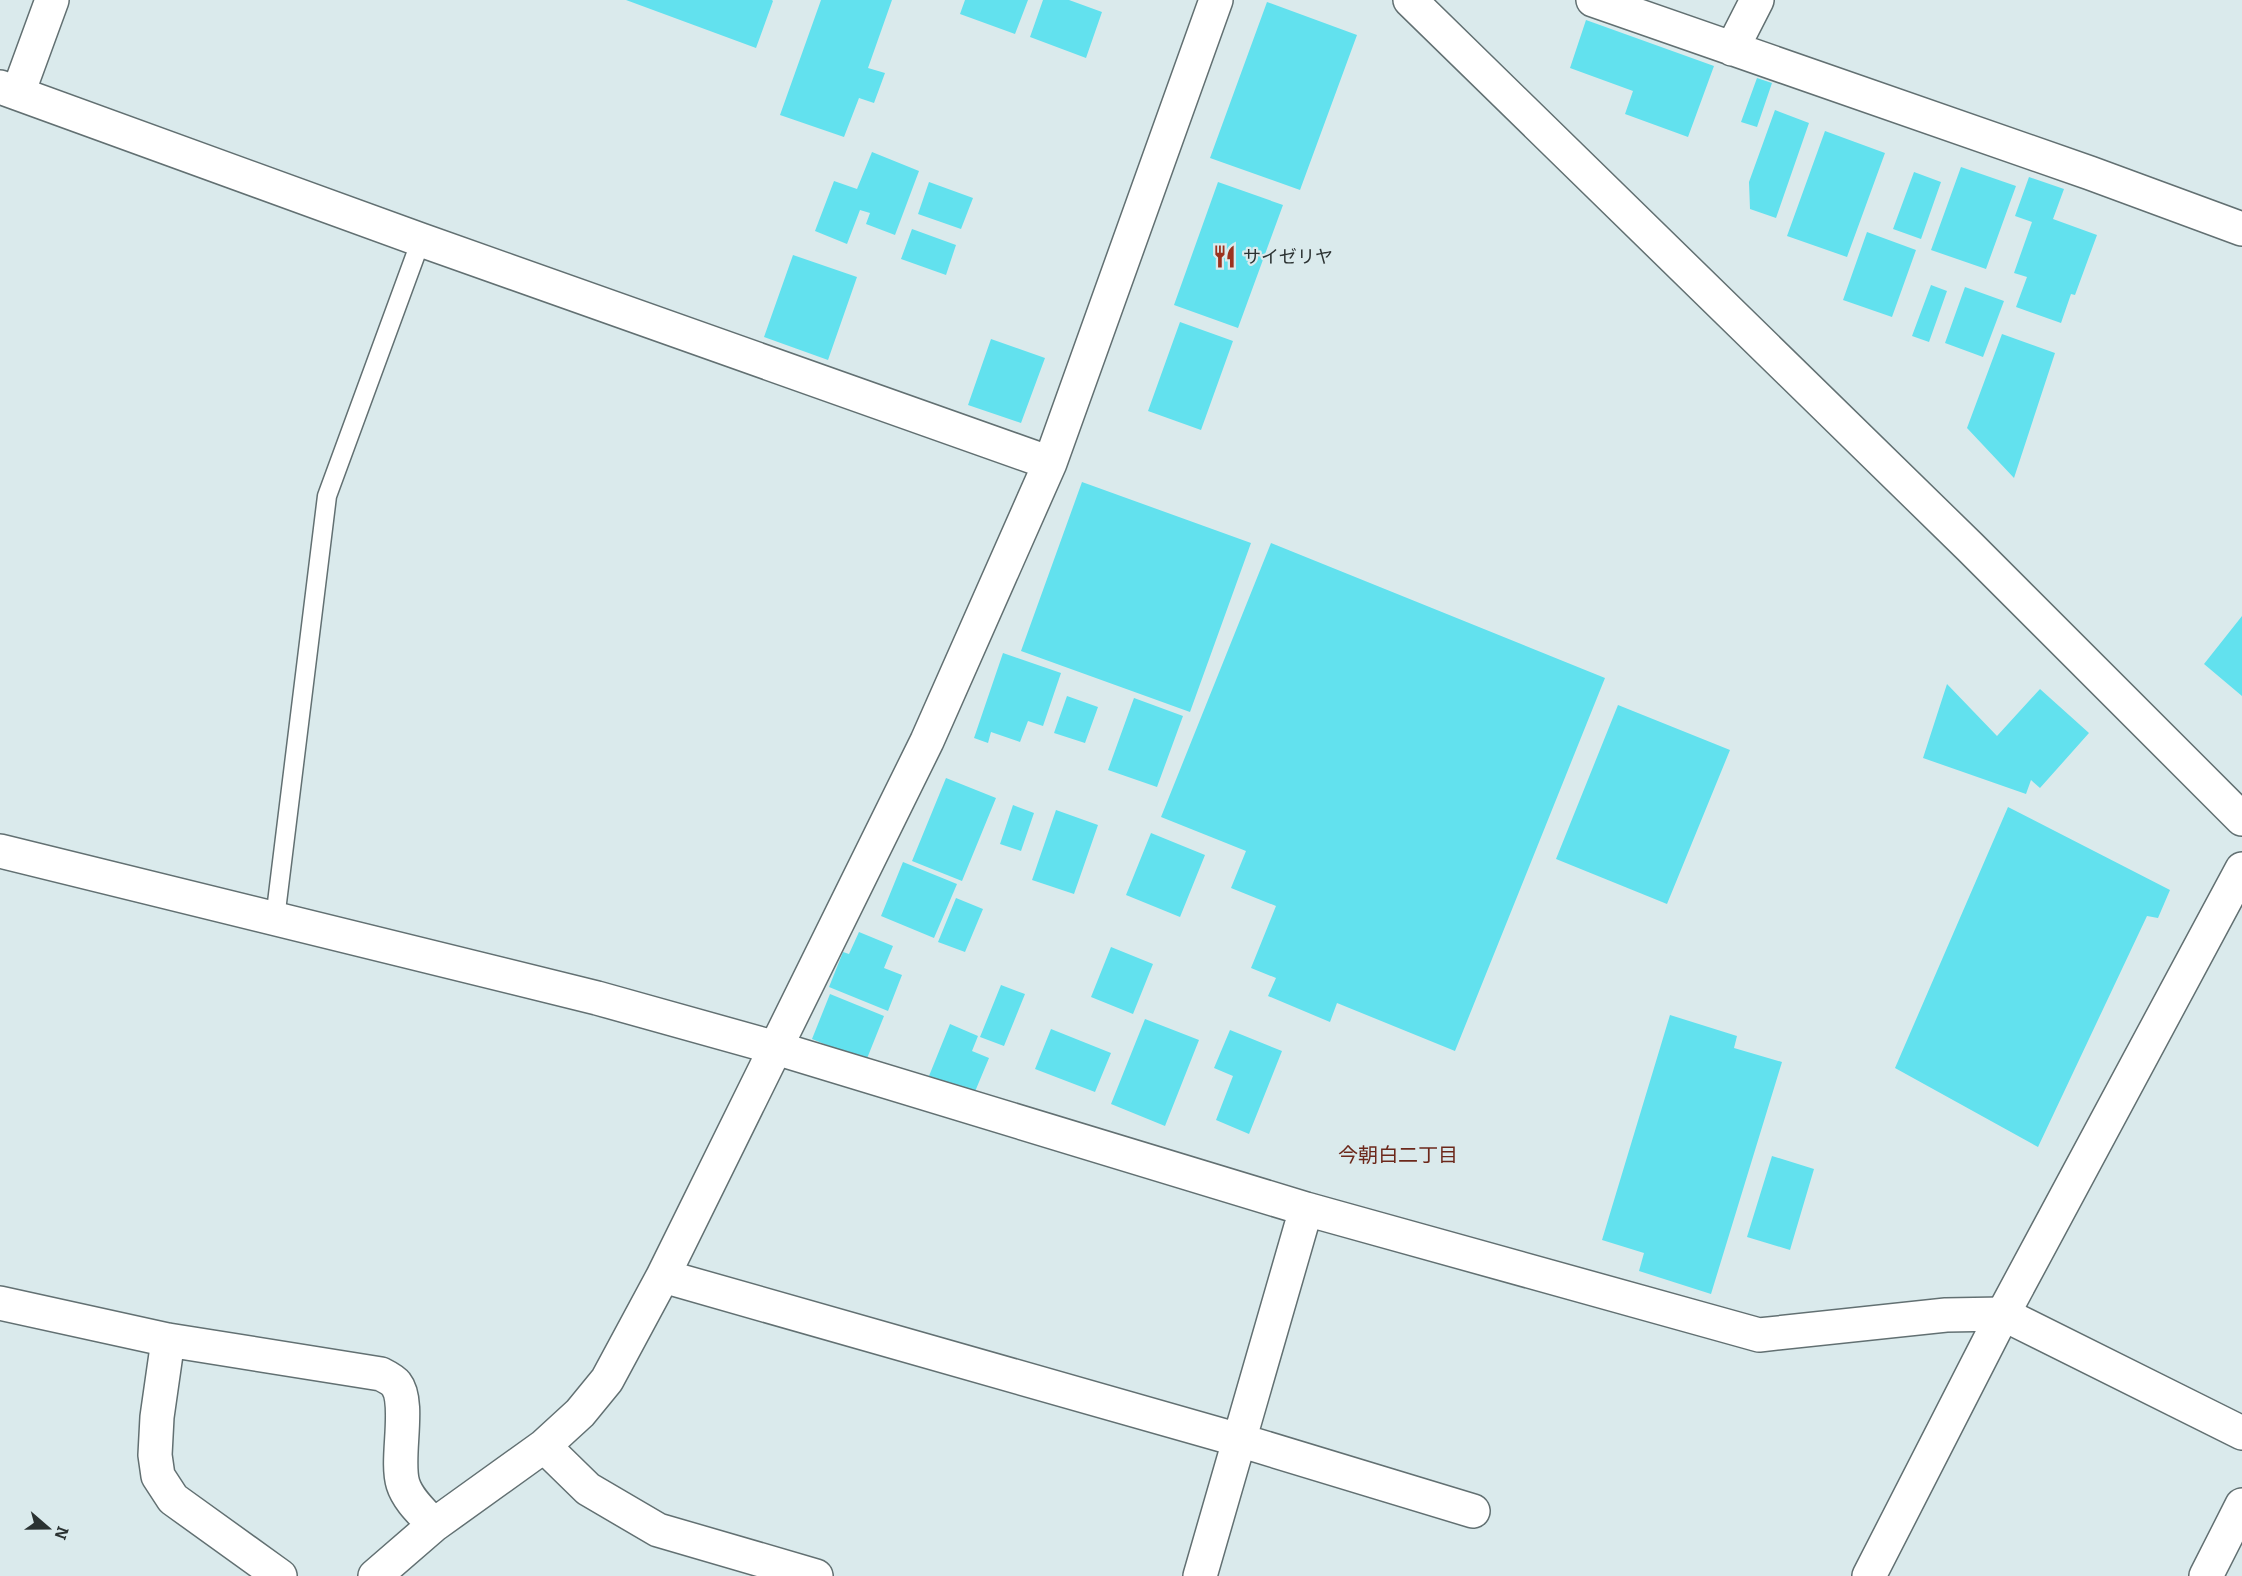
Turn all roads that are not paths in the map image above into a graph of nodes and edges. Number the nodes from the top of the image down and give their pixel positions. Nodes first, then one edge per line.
1 (52, 0) edge
2 (1215, 0) edge
3 (1410, 0) edge
4 (1593, 0) edge
5 (1757, 0) edge
6 (1732, 48) junction
7 (9, 90) edge
8 (2242, 229) edge
9 (421, 240) junction
10 (1050, 463) junction
11 (2242, 819) edge
12 (0, 851) edge
13 (2242, 869) edge
14 (275, 919) junction
15 (776, 1048) junction
16 (1305, 1209) junction
17 (663, 1276) junction
18 (0, 1303) edge
19 (2003, 1314) junction
20 (168, 1340) junction
21 (2242, 1433) edge
22 (1239, 1440) junction
23 (544, 1446) junction
24 (2242, 1505) edge
25 (1473, 1511) dead end
26 (434, 1525) junction
27 (280, 1576) edge
28 (375, 1576) edge
29 (816, 1576) edge
30 (1200, 1576) edge
31 (1869, 1576) edge
32 (2206, 1576) edge

1 - 7 street
2 - 10 street
3 - 11 street
4 - 6 street
5 - 6 street
6 - 8 street
7 - 9 street
9 - 10 street
9 - 14 lane
10 - 15 street
12 - 14 street
13 - 19 street
14 - 15 street
15 - 16 street
15 - 17 street
16 - 19 street
16 - 22 street
17 - 22 street
17 - 23 street
18 - 20 street
19 - 21 street
19 - 31 street
20 - 26 street
20 - 27 street
22 - 25 street
22 - 30 street
23 - 26 street
23 - 29 street
24 - 32 street
26 - 28 street

